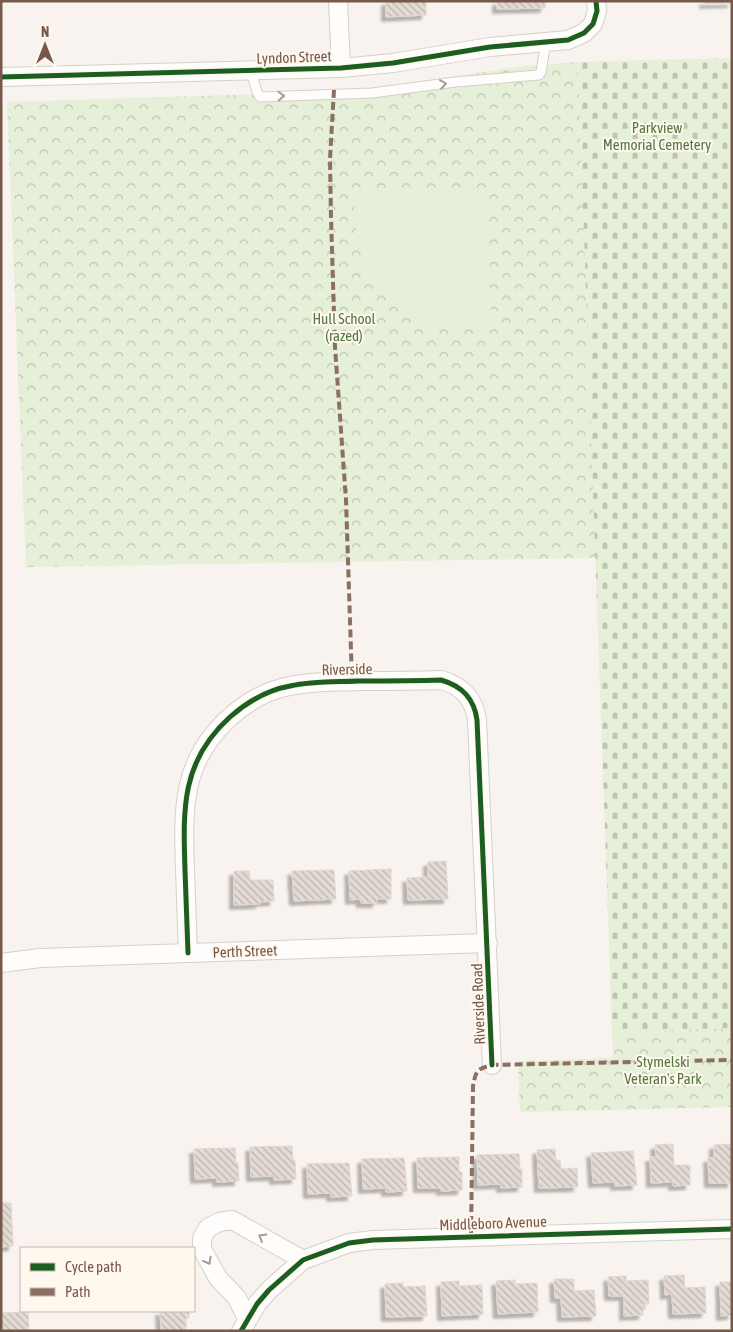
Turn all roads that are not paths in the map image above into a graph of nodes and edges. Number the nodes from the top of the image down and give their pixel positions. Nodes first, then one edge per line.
1 (338, 1) edge
2 (596, 1) edge
3 (546, 42) junction
4 (341, 68) junction
5 (251, 71) junction
6 (1, 77) edge
7 (488, 943) junction
8 (188, 953) junction
9 (1, 963) edge
10 (492, 1065) dead end
11 (732, 1229) edge
12 (303, 1260) junction
13 (244, 1325) edge

1 - 4 street
2 - 3 street, Lyndon Street
3 - 4 street, Lyndon Street
5 -> 3 lane
4 - 5 street, Lyndon Street
5 - 6 street, Lyndon Street
7 - 8 street, Perth Street
7 - 8 street, Riverside
7 - 10 street, Riverside Road
8 - 9 street, Perth Street
11 - 12 street, Middleboro Avenue
12 - 13 street, Middleboro Avenue
12 -> 13 street

